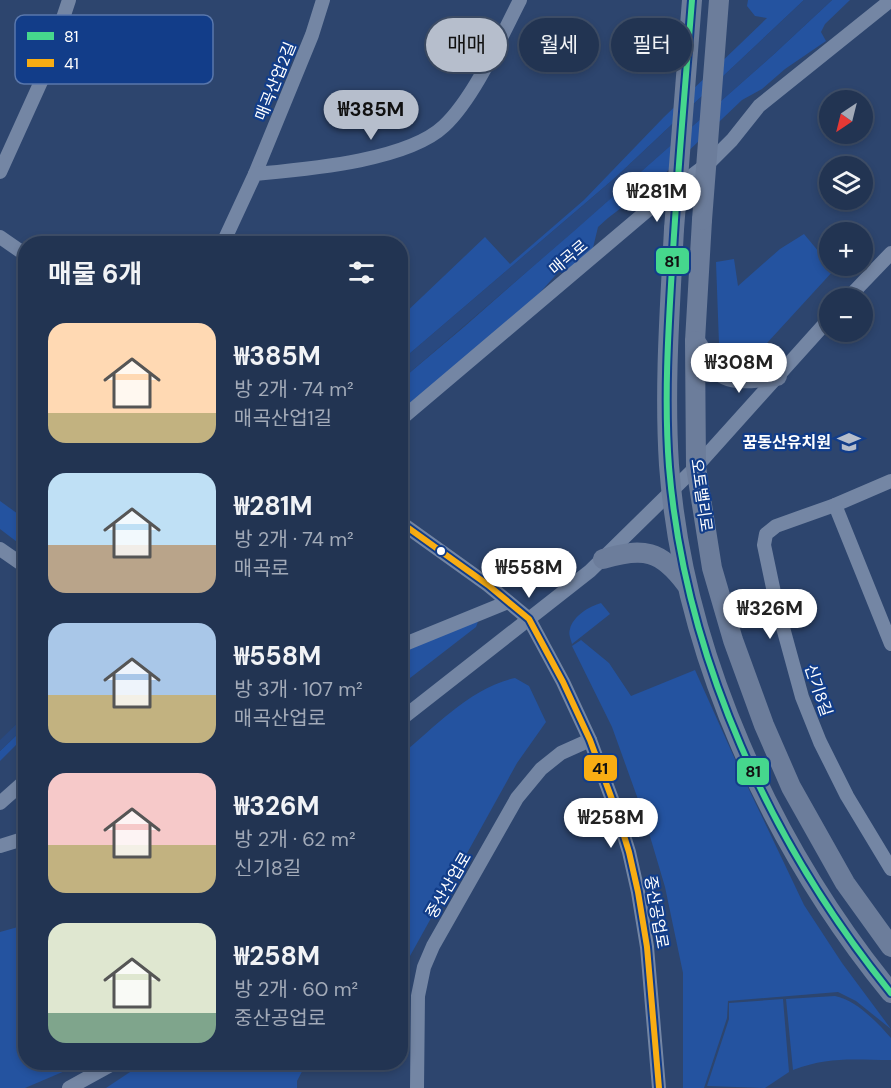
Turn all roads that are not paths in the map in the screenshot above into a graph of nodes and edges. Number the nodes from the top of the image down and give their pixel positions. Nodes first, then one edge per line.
1 (69, 0) edge
2 (323, 0) edge
3 (520, 0) edge
4 (692, 0) edge
5 (719, 0) edge
6 (891, 0) edge
7 (64, 15) edge
8 (40, 84) edge
9 (0, 172) edge
10 (255, 174) junction
11 (226, 236) edge
12 (0, 237) edge
13 (18, 249) edge
14 (891, 253) edge
15 (858, 288) edge
16 (819, 330) edge
17 (695, 341) junction
18 (777, 376) junction
19 (408, 413) edge
20 (696, 467) junction
21 (891, 481) edge
22 (672, 492) junction
23 (835, 505) junction
24 (408, 528) edge
25 (0, 549) edge
26 (603, 559) junction
27 (18, 561) edge
28 (687, 587) junction
29 (508, 602) junction
30 (529, 619) junction
31 (408, 643) edge
32 (891, 644) edge
33 (408, 714) edge
34 (590, 740) junction
35 (18, 787) edge
36 (0, 803) edge
37 (18, 840) edge
38 (0, 846) edge
39 (891, 869) edge
40 (891, 947) edge
41 (891, 993) edge
42 (103, 1070) edge
43 (69, 1088) edge
44 (417, 1088) edge
45 (659, 1088) edge

1 - 7 street
2 - 10 street, 매곡산업2길
3 - 10 street
4 - 22 highway, 오토밸리로, bridge
5 - 17 highway, 오토밸리로, bridge
6 - 19 street, 매곡로
8 - 9 street
10 - 11 street, 매곡산업2길
12 - 13 street
14 - 15 street
16 - 18 street
17 - 18 highway
17 - 20 highway, 오토밸리로
18 - 20 street
20 - 22 street
20 - 40 highway, 오토밸리로
21 - 23 street, 신기8길
22 - 26 street
22 - 28 highway, 오토밸리로
23 - 32 street
23 - 39 street, 신기8길
24 - 29 street
25 - 27 street
26 - 28 highway
26 - 30 street
28 - 41 highway, 오토밸리로
29 - 30 street
29 - 31 street
30 - 33 street
30 - 34 street, 중산공업로
34 - 44 street, 중산산업로
34 - 45 street, 중산공업로
35 - 36 street
37 - 38 street
42 - 43 street

